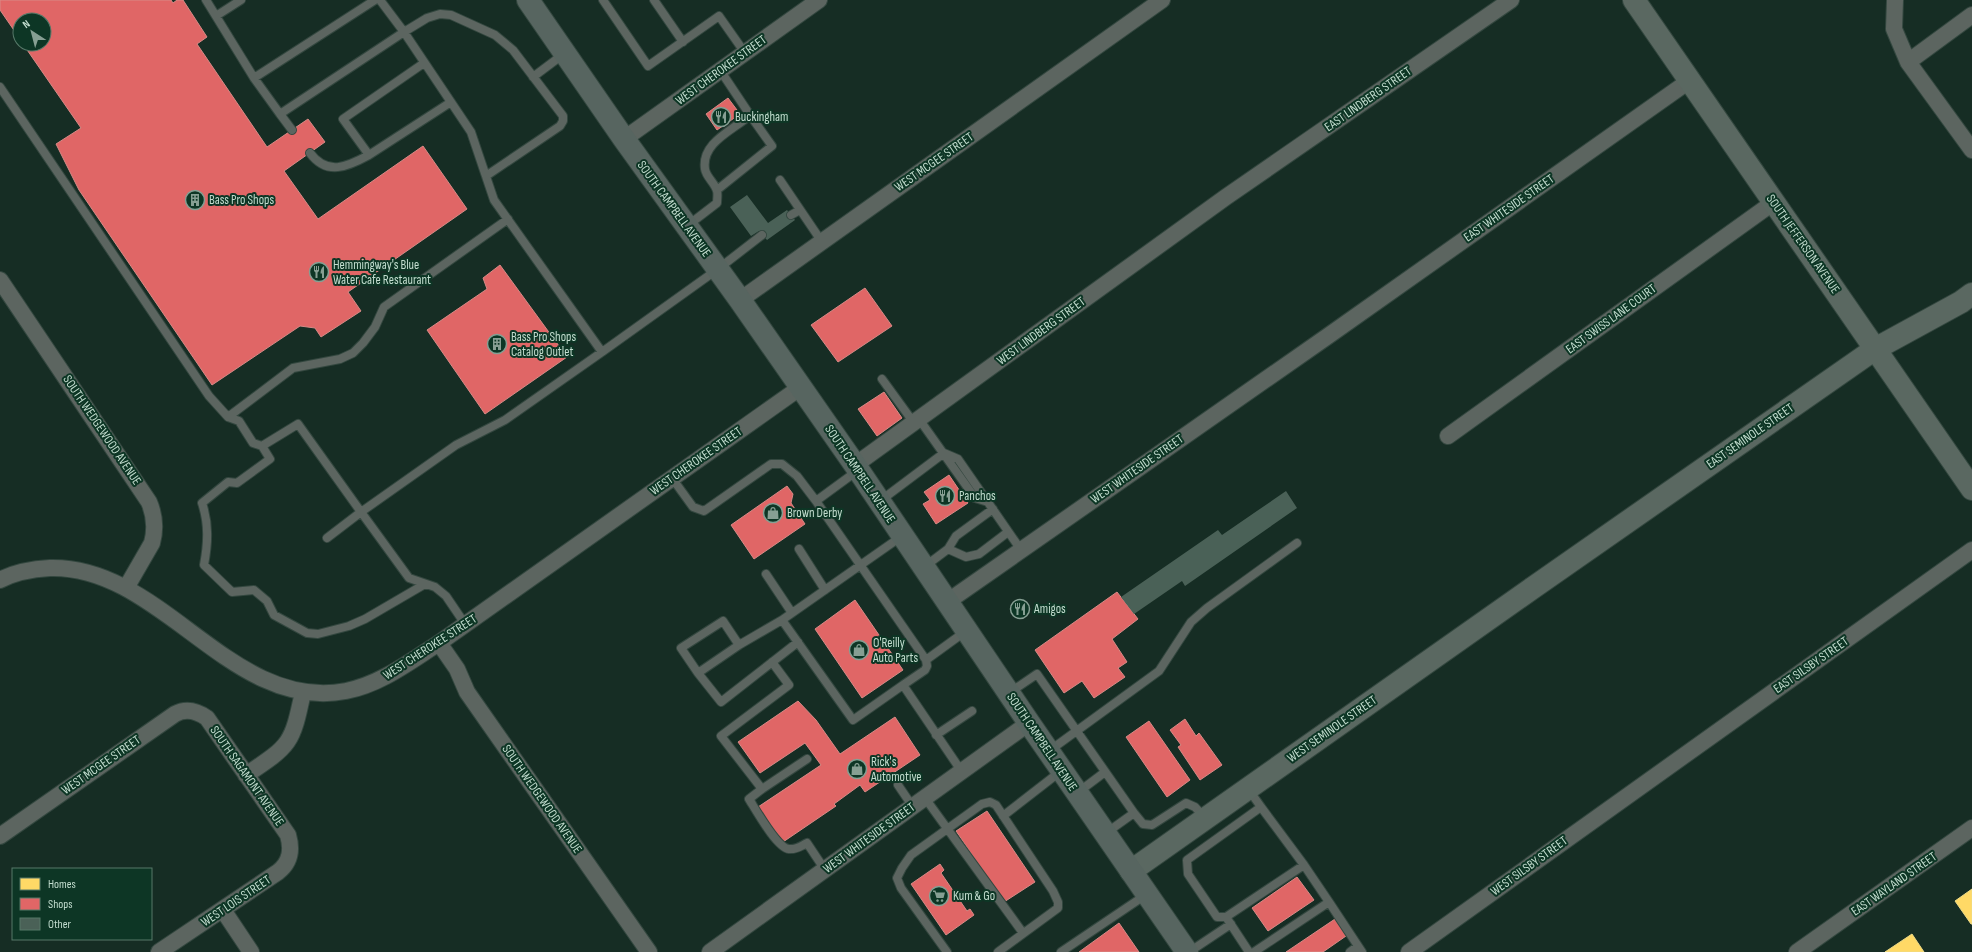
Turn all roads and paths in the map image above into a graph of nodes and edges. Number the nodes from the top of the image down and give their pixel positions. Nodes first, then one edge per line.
1 (206, 0) edge
2 (241, 0) edge
3 (375, 0) edge
4 (380, 0) edge
5 (528, 0) edge
6 (603, 0) edge
7 (654, 0) edge
8 (819, 0) edge
9 (1162, 0) edge
10 (1511, 0) edge
11 (1634, 0) edge
12 (1895, 0) edge
13 (1972, 15) edge
14 (216, 16) junction
15 (404, 32) junction
16 (683, 42) junction
17 (565, 53) junction
18 (745, 53) junction
19 (1908, 62) junction
20 (424, 64) junction
21 (720, 70) junction
22 (533, 77) junction
23 (254, 78) junction
24 (1689, 81) junction
25 (0, 87) edge
26 (450, 102) junction
27 (280, 114) junction
28 (750, 115) junction
29 (292, 130) dead end
30 (624, 139) junction
31 (1972, 150) edge
32 (310, 153) dead end
33 (369, 155) junction
34 (486, 176) junction
35 (780, 180) dead end
36 (717, 190) junction
37 (1226, 197) joint
38 (1774, 202) junction
39 (800, 210) junction
40 (791, 215) dead end
41 (508, 219) junction
42 (687, 226) junction
43 (762, 234) dead end
44 (822, 242) junction
45 (718, 269) junction
46 (0, 280) edge
47 (1972, 294) edge
48 (740, 300) junction
49 (1328, 336) joint
50 (1875, 349) junction
51 (602, 352) junction
52 (882, 379) dead end
53 (801, 387) junction
54 (228, 417) junction
55 (916, 421) junction
56 (1448, 436) dead end
57 (262, 446) junction
58 (944, 453) junction
59 (857, 467) junction
60 (672, 478) junction
61 (1972, 489) edge
62 (816, 500) junction
63 (879, 501) junction
64 (993, 509) junction
65 (361, 512) junction
66 (1008, 532) junction
67 (902, 536) junction
68 (327, 538) dead end
69 (1297, 543) dead end
70 (799, 549) dead end
71 (948, 549) junction
72 (1021, 550) junction
73 (1972, 550) edge
74 (860, 565) junction
75 (924, 567) junction
76 (766, 574) dead end
77 (0, 580) edge
78 (425, 584) junction
79 (1534, 587) joint
80 (126, 588) junction
81 (825, 590) junction
82 (947, 602) junction
83 (792, 613) junction
84 (782, 620) junction
85 (465, 624) junction
86 (966, 631) junction
87 (798, 642) junction
88 (439, 643) junction
89 (739, 645) junction
90 (926, 660) junction
91 (772, 662) junction
92 (698, 673) junction
93 (903, 685) junction
94 (303, 692) junction
95 (1009, 693) junction
96 (972, 711) dead end
97 (207, 718) joint
98 (1029, 724) junction
99 (1076, 731) junction
100 (936, 734) junction
101 (1048, 751) junction
102 (807, 759) dead end
103 (1062, 770) junction
104 (962, 772) junction
105 (1106, 772) junction
106 (246, 775) junction
107 (1649, 780) joint
108 (898, 785) dead end
109 (1248, 788) junction
110 (762, 789) junction
111 (1077, 793) junction
112 (919, 802) junction
113 (1262, 807) junction
114 (1134, 813) junction
115 (1003, 816) junction
116 (1205, 819) junction
117 (1972, 828) edge
118 (947, 829) junction
119 (1105, 834) junction
120 (288, 835) joint
121 (0, 836) edge
122 (1304, 865) junction
123 (825, 870) junction
124 (1131, 871) junction
125 (1146, 894) junction
126 (1329, 902) junction
127 (223, 910) junction
128 (1228, 920) junction
129 (1023, 933) junction
130 (1360, 949) edge
131 (159, 952) edge
132 (251, 952) edge
133 (649, 952) edge
134 (710, 952) edge
135 (947, 952) edge
136 (998, 952) edge
137 (1062, 952) edge
138 (1188, 952) edge
139 (1249, 952) edge
140 (1254, 952) edge
141 (1350, 952) edge
142 (1410, 952) edge
143 (1797, 952) edge

1 - 14 lane
2 - 14 lane
3 - 23 lane
4 - 15 lane
5 - 17 main road, SOUTH CAMPBELL AVENUE
6 - 16 lane
7 - 16 lane
8 - 18 street, WEST CHEROKEE STREET
9 - 44 street, WEST MCGEE STREET
10 - 37 street, EAST LINDBERG STREET
11 - 24 street, SOUTH JEFFERSON AVENUE
12 - 19 street
13 - 19 street
14 - 23 lane
15 - 20 lane
15 - 22 lane
15 - 27 lane
16 - 18 lane
17 - 22 lane
17 - 30 main road, SOUTH CAMPBELL AVENUE
18 - 21 street, WEST CHEROKEE STREET
19 - 31 street
20 - 26 lane
20 - 33 lane
21 - 28 lane
21 - 30 street, WEST CHEROKEE STREET
22 - 34 lane
23 - 27 lane
24 - 38 street, SOUTH JEFFERSON AVENUE
24 - 49 street, EAST WHITESIDE STREET
25 - 54 lane
26 - 33 lane
26 - 34 lane
27 - 29 lane
28 - 36 lane
28 - 36 lane
30 - 42 main road, SOUTH CAMPBELL AVENUE
32 - 33 lane
34 - 41 lane
35 - 39 lane
36 - 42 lane
37 - 55 street, WEST LINDBERG STREET
38 - 50 street, SOUTH JEFFERSON AVENUE
38 - 56 street, EAST SWISS LANE COURT
39 - 40 lane
39 - 44 lane
41 - 51 lane
41 - 54 lane
42 - 45 main road, SOUTH CAMPBELL AVENUE
43 - 45 lane
44 - 48 street, WEST MCGEE STREET
45 - 48 main road, SOUTH CAMPBELL AVENUE
45 - 51 lane
46 - 80 street, SOUTH WEDGEWOOD AVENUE
47 - 50 street, EAST SEMINOLE STREET
48 - 53 main road, SOUTH CAMPBELL AVENUE
49 - 72 street, WEST WHITESIDE STREET
50 - 61 street, SOUTH JEFFERSON AVENUE
50 - 79 street, EAST SEMINOLE STREET
51 - 65 lane
52 - 55 lane
53 - 59 main road, SOUTH CAMPBELL AVENUE
53 - 60 street, WEST CHEROKEE STREET
54 - 57 lane
55 - 58 lane
55 - 59 street, WEST LINDBERG STREET
57 - 65 lane
57 - 78 lane
58 - 63 lane
58 - 64 lane
59 - 62 lane
59 - 63 main road, SOUTH CAMPBELL AVENUE
60 - 62 lane
60 - 85 street, WEST CHEROKEE STREET
62 - 74 lane
63 - 67 main road, SOUTH CAMPBELL AVENUE
64 - 66 lane
64 - 71 lane
65 - 68 lane
65 - 78 lane
66 - 71 lane
66 - 72 lane
67 - 74 lane
67 - 75 main road, SOUTH CAMPBELL AVENUE
69 - 99 lane
70 - 81 lane
71 - 75 lane
72 - 82 street, WEST WHITESIDE STREET
73 - 107 street, EAST SILSBY STREET
74 - 81 lane
74 - 90 lane
75 - 82 main road, SOUTH CAMPBELL AVENUE
76 - 83 lane
77 - 80 street, WEST CHEROKEE STREET
78 - 85 lane
79 - 109 street, WEST SEMINOLE STREET
80 - 94 street, WEST CHEROKEE STREET
81 - 83 lane
82 - 86 main road, SOUTH CAMPBELL AVENUE
83 - 84 lane
84 - 87 lane
84 - 89 lane
85 - 88 street, WEST CHEROKEE STREET
86 - 90 lane
86 - 95 main road, SOUTH CAMPBELL AVENUE
87 - 91 lane
87 - 93 lane
88 - 94 street, WEST CHEROKEE STREET
88 - 133 street, SOUTH WEDGEWOOD AVENUE
89 - 92 lane
89 - 92 lane
90 - 93 lane
91 - 92 lane
91 - 110 lane
93 - 100 lane
94 - 106 street
95 - 98 main road, SOUTH CAMPBELL AVENUE
95 - 99 lane
96 - 100 lane
97 - 106 street, SOUTH SAGAMONT AVENUE
97 - 121 street, WEST MCGEE STREET
98 - 101 main road, SOUTH CAMPBELL AVENUE
98 - 104 street, WEST WHITESIDE STREET
99 - 101 lane
99 - 105 lane
100 - 104 lane
101 - 103 main road, SOUTH CAMPBELL AVENUE
102 - 110 lane
103 - 111 main road, SOUTH CAMPBELL AVENUE
103 - 115 lane
104 - 112 street, WEST WHITESIDE STREET
105 - 111 lane
105 - 114 lane
106 - 120 street, SOUTH SAGAMONT AVENUE
107 - 142 street, WEST SILSBY STREET
108 - 112 lane
109 - 113 lane
109 - 116 street, WEST SEMINOLE STREET
110 - 123 lane
111 - 119 main road, SOUTH CAMPBELL AVENUE
112 - 118 lane
112 - 123 street, WEST WHITESIDE STREET
113 - 122 lane
113 - 128 lane
114 - 116 lane
114 - 119 lane
115 - 118 lane
115 - 129 lane
116 - 124 street, WEST SEMINOLE STREET
117 - 143 street, EAST WAYLAND STREET
118 - 129 lane
118 - 135 lane
119 - 124 main road, SOUTH CAMPBELL AVENUE
120 - 127 street, WEST LOIS STREET
122 - 126 lane
122 - 128 lane
123 - 134 street, WEST WHITESIDE STREET
124 - 125 main road, SOUTH CAMPBELL AVENUE
125 - 137 lane
125 - 138 main road, SOUTH CAMPBELL AVENUE
126 - 130 lane
126 - 140 lane
127 - 131 street, WEST LOIS STREET
127 - 132 street
128 - 138 lane
128 - 139 lane
129 - 136 lane
130 - 141 lane

